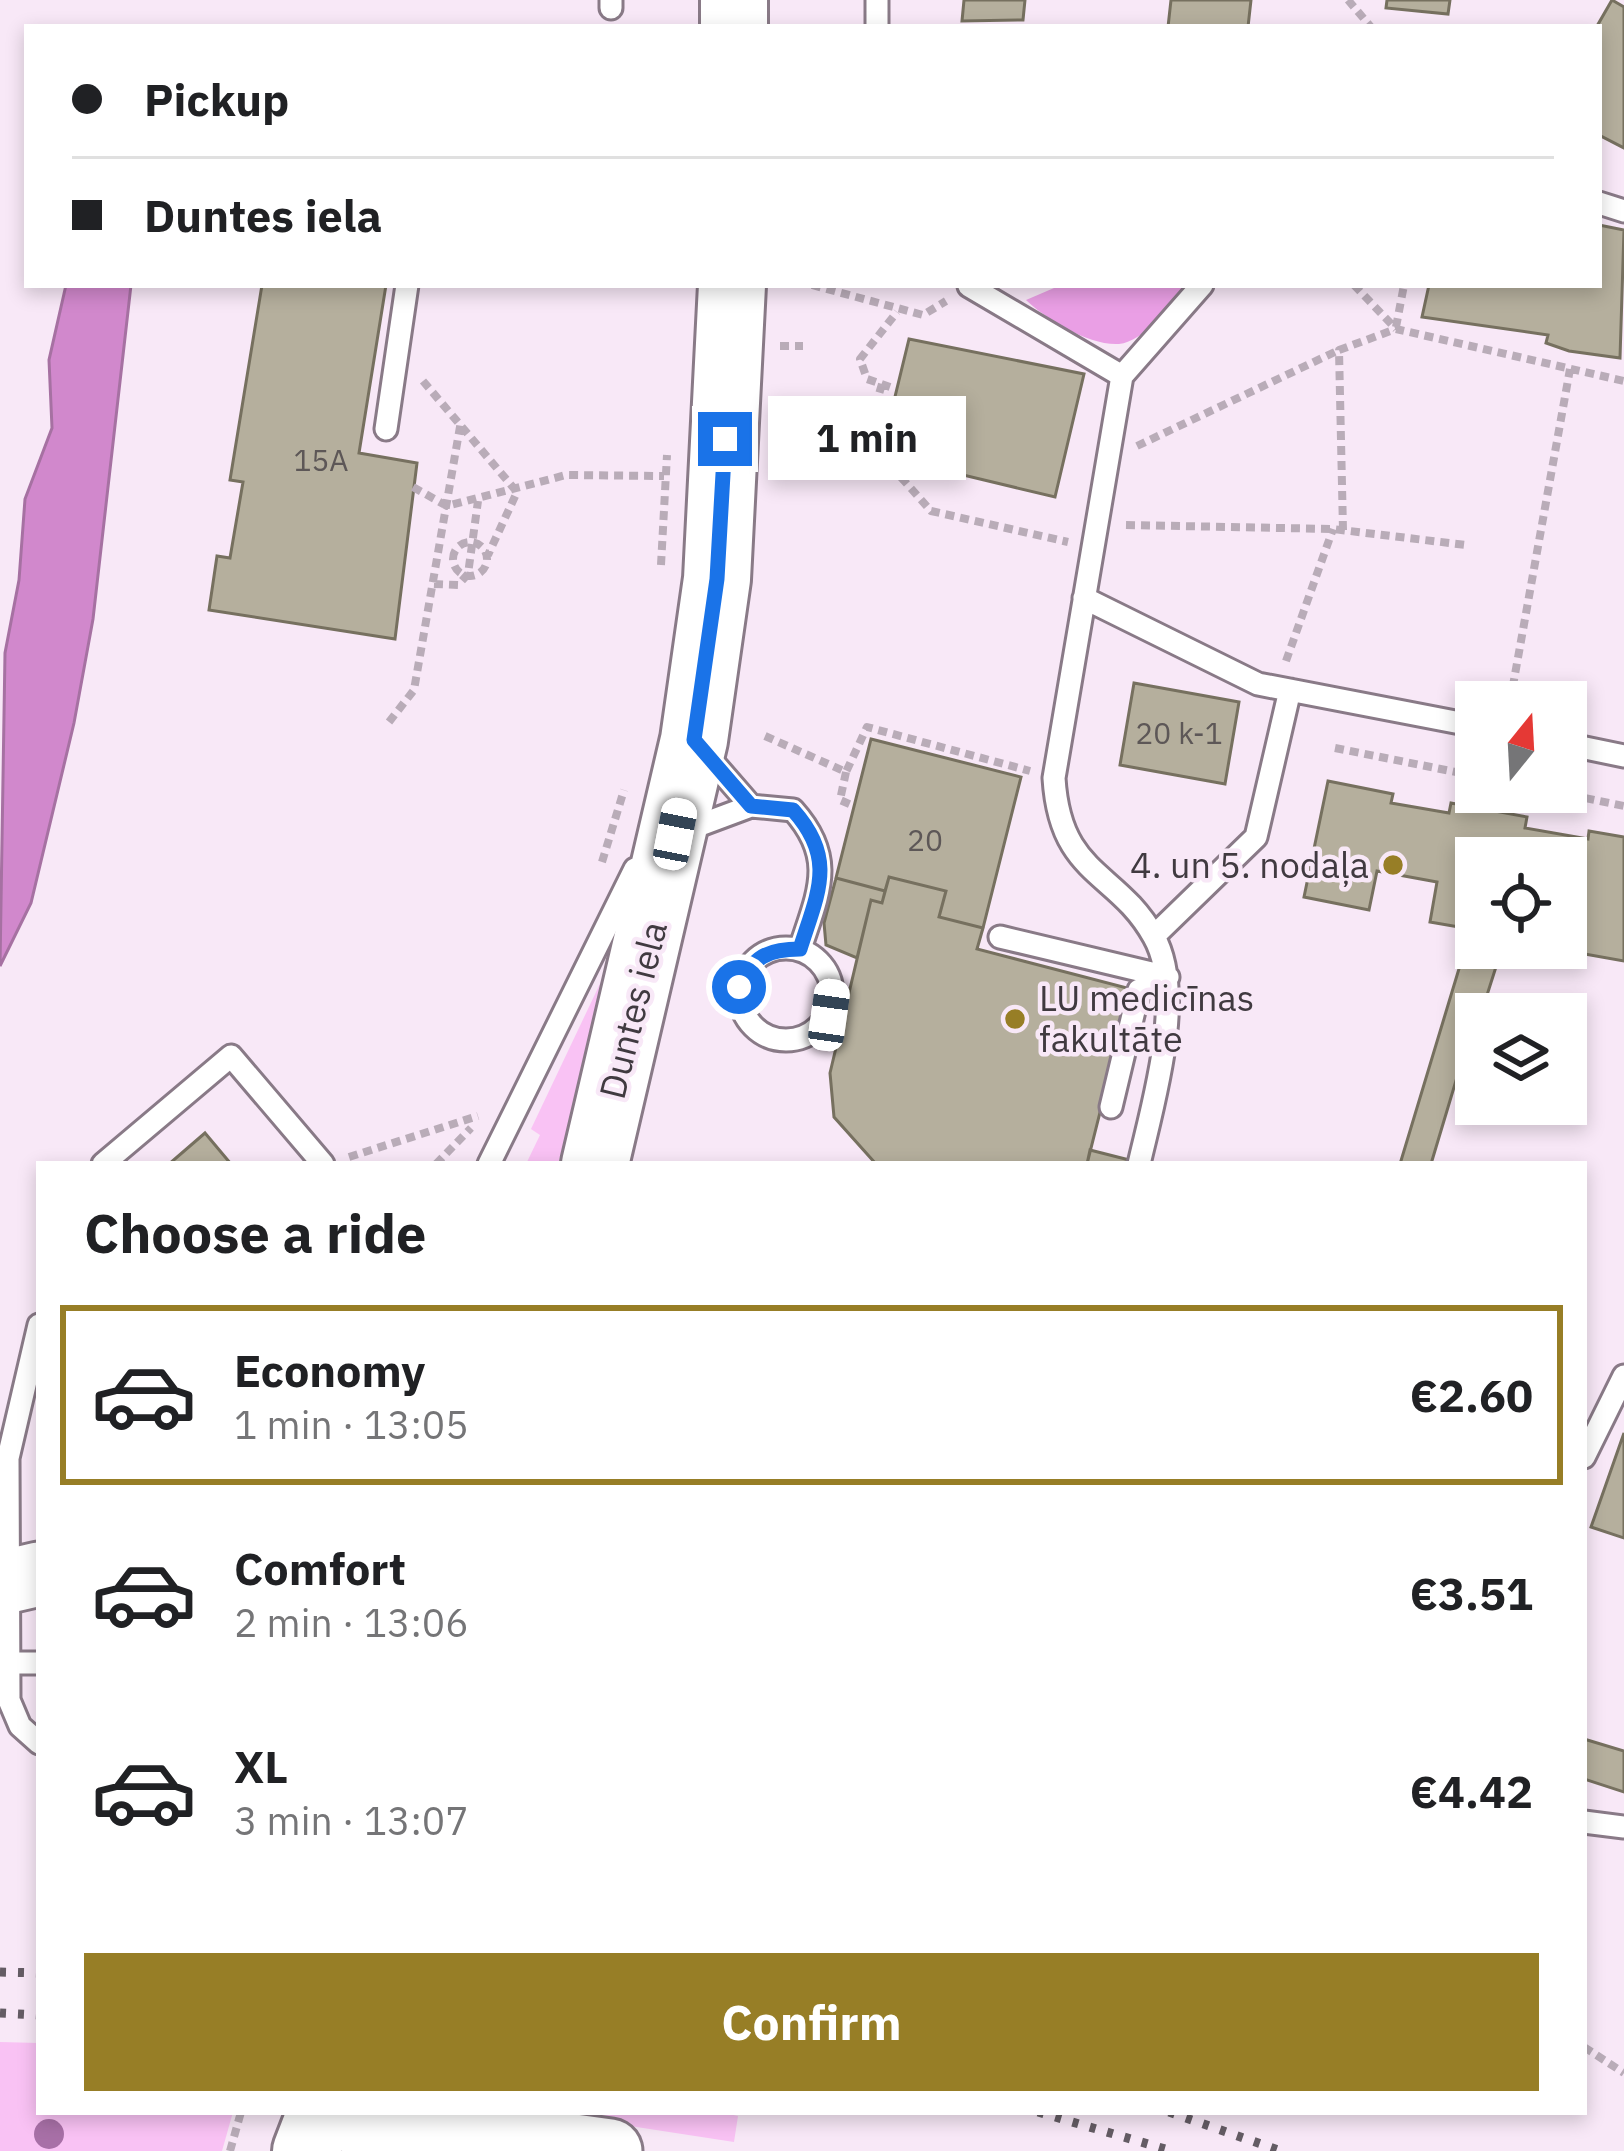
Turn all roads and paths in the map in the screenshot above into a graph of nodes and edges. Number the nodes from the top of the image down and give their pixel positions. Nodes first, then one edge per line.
1 (1348, 0) edge
2 (1368, 24) edge
3 (407, 288) edge
4 (733, 288) edge
5 (821, 288) edge
6 (964, 288) edge
7 (974, 288) edge
8 (1199, 288) edge
9 (1357, 288) edge
10 (1403, 288) edge
11 (897, 312) junction
12 (1396, 328) junction
13 (1340, 350) junction
14 (397, 354) junction
15 (1570, 369) junction
16 (1122, 376) junction
17 (1624, 381) edge
18 (461, 422) junction
19 (386, 429) dead end
20 (670, 436) dead end
21 (1108, 459) junction
22 (664, 476) junction
23 (413, 487) dead end
24 (517, 491) junction
25 (478, 500) junction
26 (448, 506) junction
27 (1097, 525) junction
28 (1338, 530) junction
29 (472, 543) junction
30 (1466, 545) dead end
31 (1093, 548) junction
32 (488, 555) junction
33 (468, 574) junction
34 (662, 580) dead end
35 (434, 584) junction
36 (1084, 598) junction
37 (1514, 681) edge
38 (1284, 685) junction
39 (389, 722) dead end
40 (1455, 722) edge
41 (765, 736) dead end
42 (694, 740) junction
43 (1335, 748) dead end
44 (1587, 748) edge
45 (1624, 756) edge
46 (846, 772) junction
47 (1455, 772) edge
48 (1054, 778) junction
49 (627, 781) dead end
50 (1587, 798) edge
51 (751, 806) junction
52 (854, 806) dead end
53 (1624, 806) edge
54 (675, 834) junction
55 (601, 866) dead end
56 (1154, 936) junction
57 (1000, 937) dead end
58 (800, 949) junction
59 (1168, 977) junction
60 (1111, 1107) dead end
61 (108, 1161) edge
62 (314, 1161) edge
63 (439, 1161) edge
64 (491, 1161) edge
65 (597, 1161) edge
66 (1140, 1161) edge
67 (36, 1337) edge
68 (1624, 1376) edge
69 (36, 1390) edge
70 (19, 1404) junction
71 (1587, 1450) edge
72 (16, 1580) edge
73 (9, 1663) junction
74 (36, 1663) edge
75 (36, 1740) edge
76 (1587, 1822) edge
77 (1624, 1827) edge
78 (1587, 2049) edge
79 (1624, 2073) edge
80 (240, 2115) edge
81 (320, 2115) edge
82 (343, 2115) edge
83 (452, 2122) edge
84 (230, 2151) edge
85 (306, 2151) edge
86 (610, 2151) edge

1 - 2 path
3 - 14 lane
4 - 42 main road, Duntes iela
5 - 11 path
6 - 11 path
7 - 16 lane
8 - 16 lane
9 - 12 path
10 - 12 path
11 - 31 path
12 - 13 path
12 - 15 path
13 - 21 path
13 - 28 path
14 - 18 path
14 - 19 lane
15 - 17 path
15 - 37 path
16 - 21 lane
18 - 24 path
18 - 26 path
20 - 22 path
21 - 27 lane
22 - 24 path
22 - 34 path
23 - 26 path
24 - 25 path
24 - 32 path
25 - 26 path
25 - 29 path
26 - 35 path
27 - 28 path
27 - 31 lane
28 - 30 path
28 - 38 path
29 - 32 path
29 - 33 path
29 - 33 path
31 - 36 lane
32 - 33 path
33 - 35 path
35 - 39 path
36 - 38 lane
36 - 48 lane
38 - 40 lane
38 - 56 lane
41 - 46 path
42 - 51 lane
42 - 54 main road, Duntes iela
42 - 64 lane
43 - 47 path
44 - 45 lane
46 - 48 path
46 - 52 path
48 - 56 lane
49 - 55 path
50 - 53 path
51 - 54 lane
51 - 58 lane
54 - 65 main road, Duntes iela
56 - 59 lane
57 - 59 lane
58 - 58 lane
59 - 60 lane
59 - 66 lane
61 - 62 lane
62 - 63 path
67 - 70 lane
68 - 71 lane
69 - 70 lane
70 - 72 lane
72 - 73 lane
73 - 74 lane
73 - 75 lane
76 - 77 lane
78 - 79 path
80 - 84 path
81 - 85 main road
82 - 83 street
83 - 86 street

